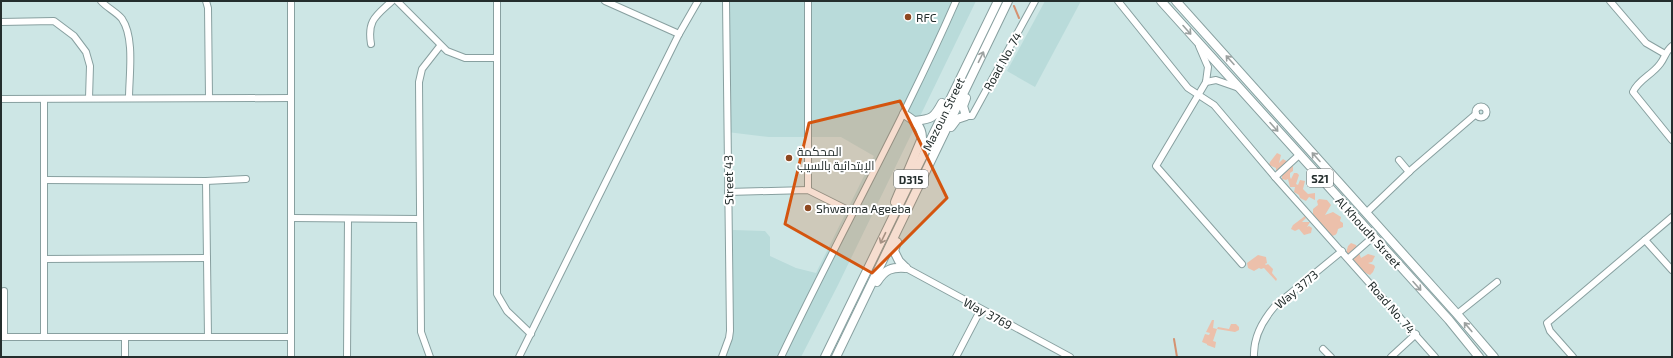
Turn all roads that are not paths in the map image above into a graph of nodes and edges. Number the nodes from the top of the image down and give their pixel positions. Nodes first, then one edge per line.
1 (101, 1) edge
2 (206, 1) edge
3 (291, 1) edge
4 (392, 1) edge
5 (397, 1) edge
6 (497, 1) edge
7 (698, 1) edge
8 (726, 1) edge
9 (808, 1) edge
10 (956, 1) edge
11 (998, 1) edge
12 (1008, 1) edge
13 (1035, 1) edge
14 (1118, 1) edge
15 (1161, 1) edge
16 (1176, 1) edge
17 (1610, 1) edge
18 (607, 2) edge
19 (1, 22) edge
20 (680, 34) junction
21 (1198, 43) junction
22 (371, 44) dead end
23 (440, 46) junction
24 (976, 46) junction
25 (1672, 46) edge
26 (1665, 54) junction
27 (497, 58) junction
28 (975, 70) junction
29 (1206, 82) junction
30 (1239, 88) junction
31 (1198, 96) junction
32 (89, 98) junction
33 (129, 98) junction
34 (208, 98) junction
35 (291, 98) junction
36 (1, 99) edge
37 (44, 99) junction
38 (904, 114) junction
39 (1476, 114) dead end
40 (966, 116) junction
41 (915, 121) junction
42 (1672, 140) edge
43 (1299, 155) junction
44 (1399, 160) dead end
45 (1409, 172) junction
46 (1275, 177) junction
47 (246, 179) dead end
48 (45, 180) junction
49 (206, 181) junction
50 (922, 182) junction
51 (808, 190) junction
52 (728, 192) junction
53 (852, 212) junction
54 (1366, 213) junction
55 (1672, 217) edge
56 (291, 218) junction
57 (348, 218) junction
58 (893, 218) junction
59 (419, 219) junction
60 (1373, 237) junction
61 (1645, 240) junction
62 (1342, 251) junction
63 (207, 258) junction
64 (1349, 258) junction
65 (44, 259) junction
66 (1242, 264) dead end
67 (906, 268) junction
68 (1672, 270) edge
69 (1497, 282) dead end
70 (4, 291) dead end
71 (981, 309) junction
72 (1457, 314) junction
73 (856, 316) junction
74 (530, 334) junction
75 (1416, 334) junction
76 (3, 336) edge
77 (44, 337) junction
78 (125, 337) junction
79 (208, 337) junction
80 (291, 337) junction
81 (1323, 349) dead end
82 (1059, 351) junction
83 (125, 357) edge
84 (291, 357) edge
85 (347, 357) edge
86 (430, 357) edge
87 (519, 357) edge
88 (722, 357) edge
89 (781, 357) edge
90 (825, 357) edge
91 (836, 357) edge
92 (956, 357) edge
93 (1056, 357) edge
94 (1070, 357) edge
95 (1254, 357) edge
96 (1331, 357) edge
97 (1391, 357) edge
98 (1435, 357) edge
99 (1479, 357) edge
100 (1494, 357) edge
101 (1573, 357) edge

1 - 33 street
2 - 34 street
3 - 35 street
4 - 22 street
5 - 23 street
6 - 27 street
7 - 20 street
8 - 52 street, Street 43
9 - 51 street
10 - 38 street
11 - 24 main road, Mazoun Street / D315
28 -> 12 main road, Mazoun Street / D315
13 - 40 street, Road No. 74
14 - 31 street, Road No. 74
15 -> 21 main road, Al Khoudh Street / S21
54 -> 16 main road, Al Khoudh Street / S21
17 - 26 street
18 - 20 street
19 - 32 street
20 - 74 street
21 - 29 street
21 - 30 main road, Al Khoudh Street / S21
23 - 27 street
23 - 59 street
24 - 41 main road
24 - 58 main road, Mazoun Street / D315
25 - 26 street
26 - 42 street
27 - 74 street
28 - 40 main road
28 - 50 main road, Mazoun Street / D315
29 - 30 street
29 - 31 street
30 -> 43 main road, Al Khoudh Street / S21
31 - 46 street, Road No. 74
31 - 66 street
32 - 33 street
32 - 37 street
33 - 34 street
34 - 35 street
35 - 56 street
36 - 37 street
37 - 48 street
38 - 41 main road
38 - 53 street
39 - 45 street
40 - 50 main road
41 - 58 main road
43 - 46 street
43 - 60 main road, Al Khoudh Street / S21
44 - 45 street
45 - 54 street
46 - 62 street, Road No. 74
47 - 49 street
48 - 49 street
48 - 65 street
49 - 63 street
50 - 67 main road
50 - 73 main road, Mazoun Street / D315
51 - 52 street
51 - 53 street
52 - 88 street, Street 43
53 - 89 street
54 - 72 main road, Al Khoudh Street / S21
55 - 61 street
56 - 57 street
56 - 80 street
57 - 59 street
57 - 85 street
58 -> 90 main road, Mazoun Street / D315
59 - 86 street
60 - 64 street
60 -> 99 main road, Al Khoudh Street / S21
61 - 68 street
61 - 101 street
62 - 64 street, Road No. 74
62 - 95 street, Way 3773
63 - 65 street
63 - 79 street
64 - 75 street, Road No. 74
65 - 77 street
67 - 71 street, Way 3769
67 - 73 main road
69 - 72 street
70 - 76 street
71 - 82 street, Way 3769
71 - 92 street
100 -> 72 main road, Al Khoudh Street / S21
73 - 91 main road, Mazoun Street / D315
74 - 87 street
75 - 97 street
75 - 98 street, Road No. 74
76 - 77 street
77 - 78 street
78 - 79 street
78 - 83 street
79 - 80 street
80 - 84 street
81 - 96 street
82 - 93 street
82 - 94 street, Way 3769

